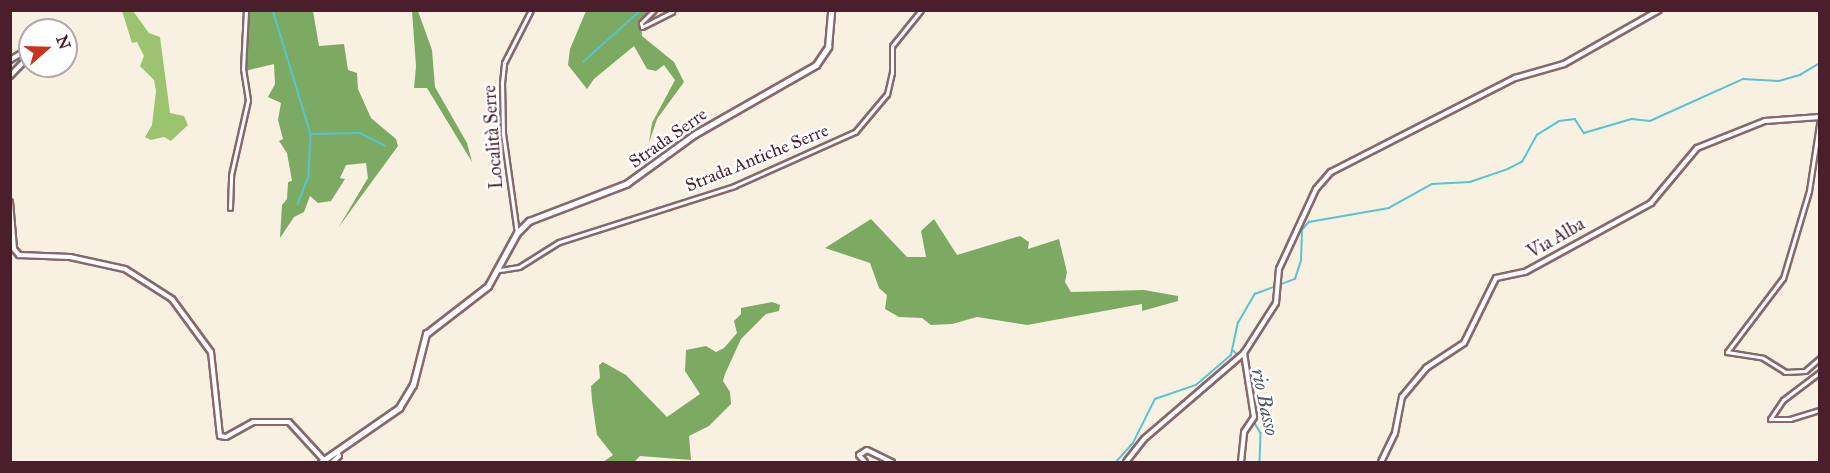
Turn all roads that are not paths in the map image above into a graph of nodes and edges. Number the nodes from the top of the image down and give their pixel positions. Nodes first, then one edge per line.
1 (246, 10) edge
2 (531, 10) edge
3 (654, 10) edge
4 (831, 10) edge
5 (921, 10) edge
6 (1659, 10) edge
7 (672, 12) edge
8 (1820, 118) edge
9 (10, 202) edge
10 (230, 207) dead end
11 (517, 233) junction
12 (500, 270) junction
13 (1241, 355) junction
14 (1820, 358) edge
15 (1820, 372) edge
16 (1820, 410) edge
17 (337, 451) junction
18 (322, 461) edge
19 (333, 462) edge
20 (866, 462) edge
21 (892, 462) edge
22 (1126, 462) edge
23 (1240, 462) edge
24 (1381, 462) edge

1 - 10 street
2 - 11 street, Località Serre
3 - 7 street
4 - 11 main road, Strada Serre
5 - 12 street, Strada Antiche Serre
6 - 13 street
8 - 14 street
8 - 24 street, Via Alba
9 - 18 street
11 - 12 main road, Strada Serre
12 - 17 main road, Strada Serre
13 - 22 street
13 - 23 street
15 - 16 street
17 - 18 main road, Strada Serre
17 - 19 street
20 - 21 street

